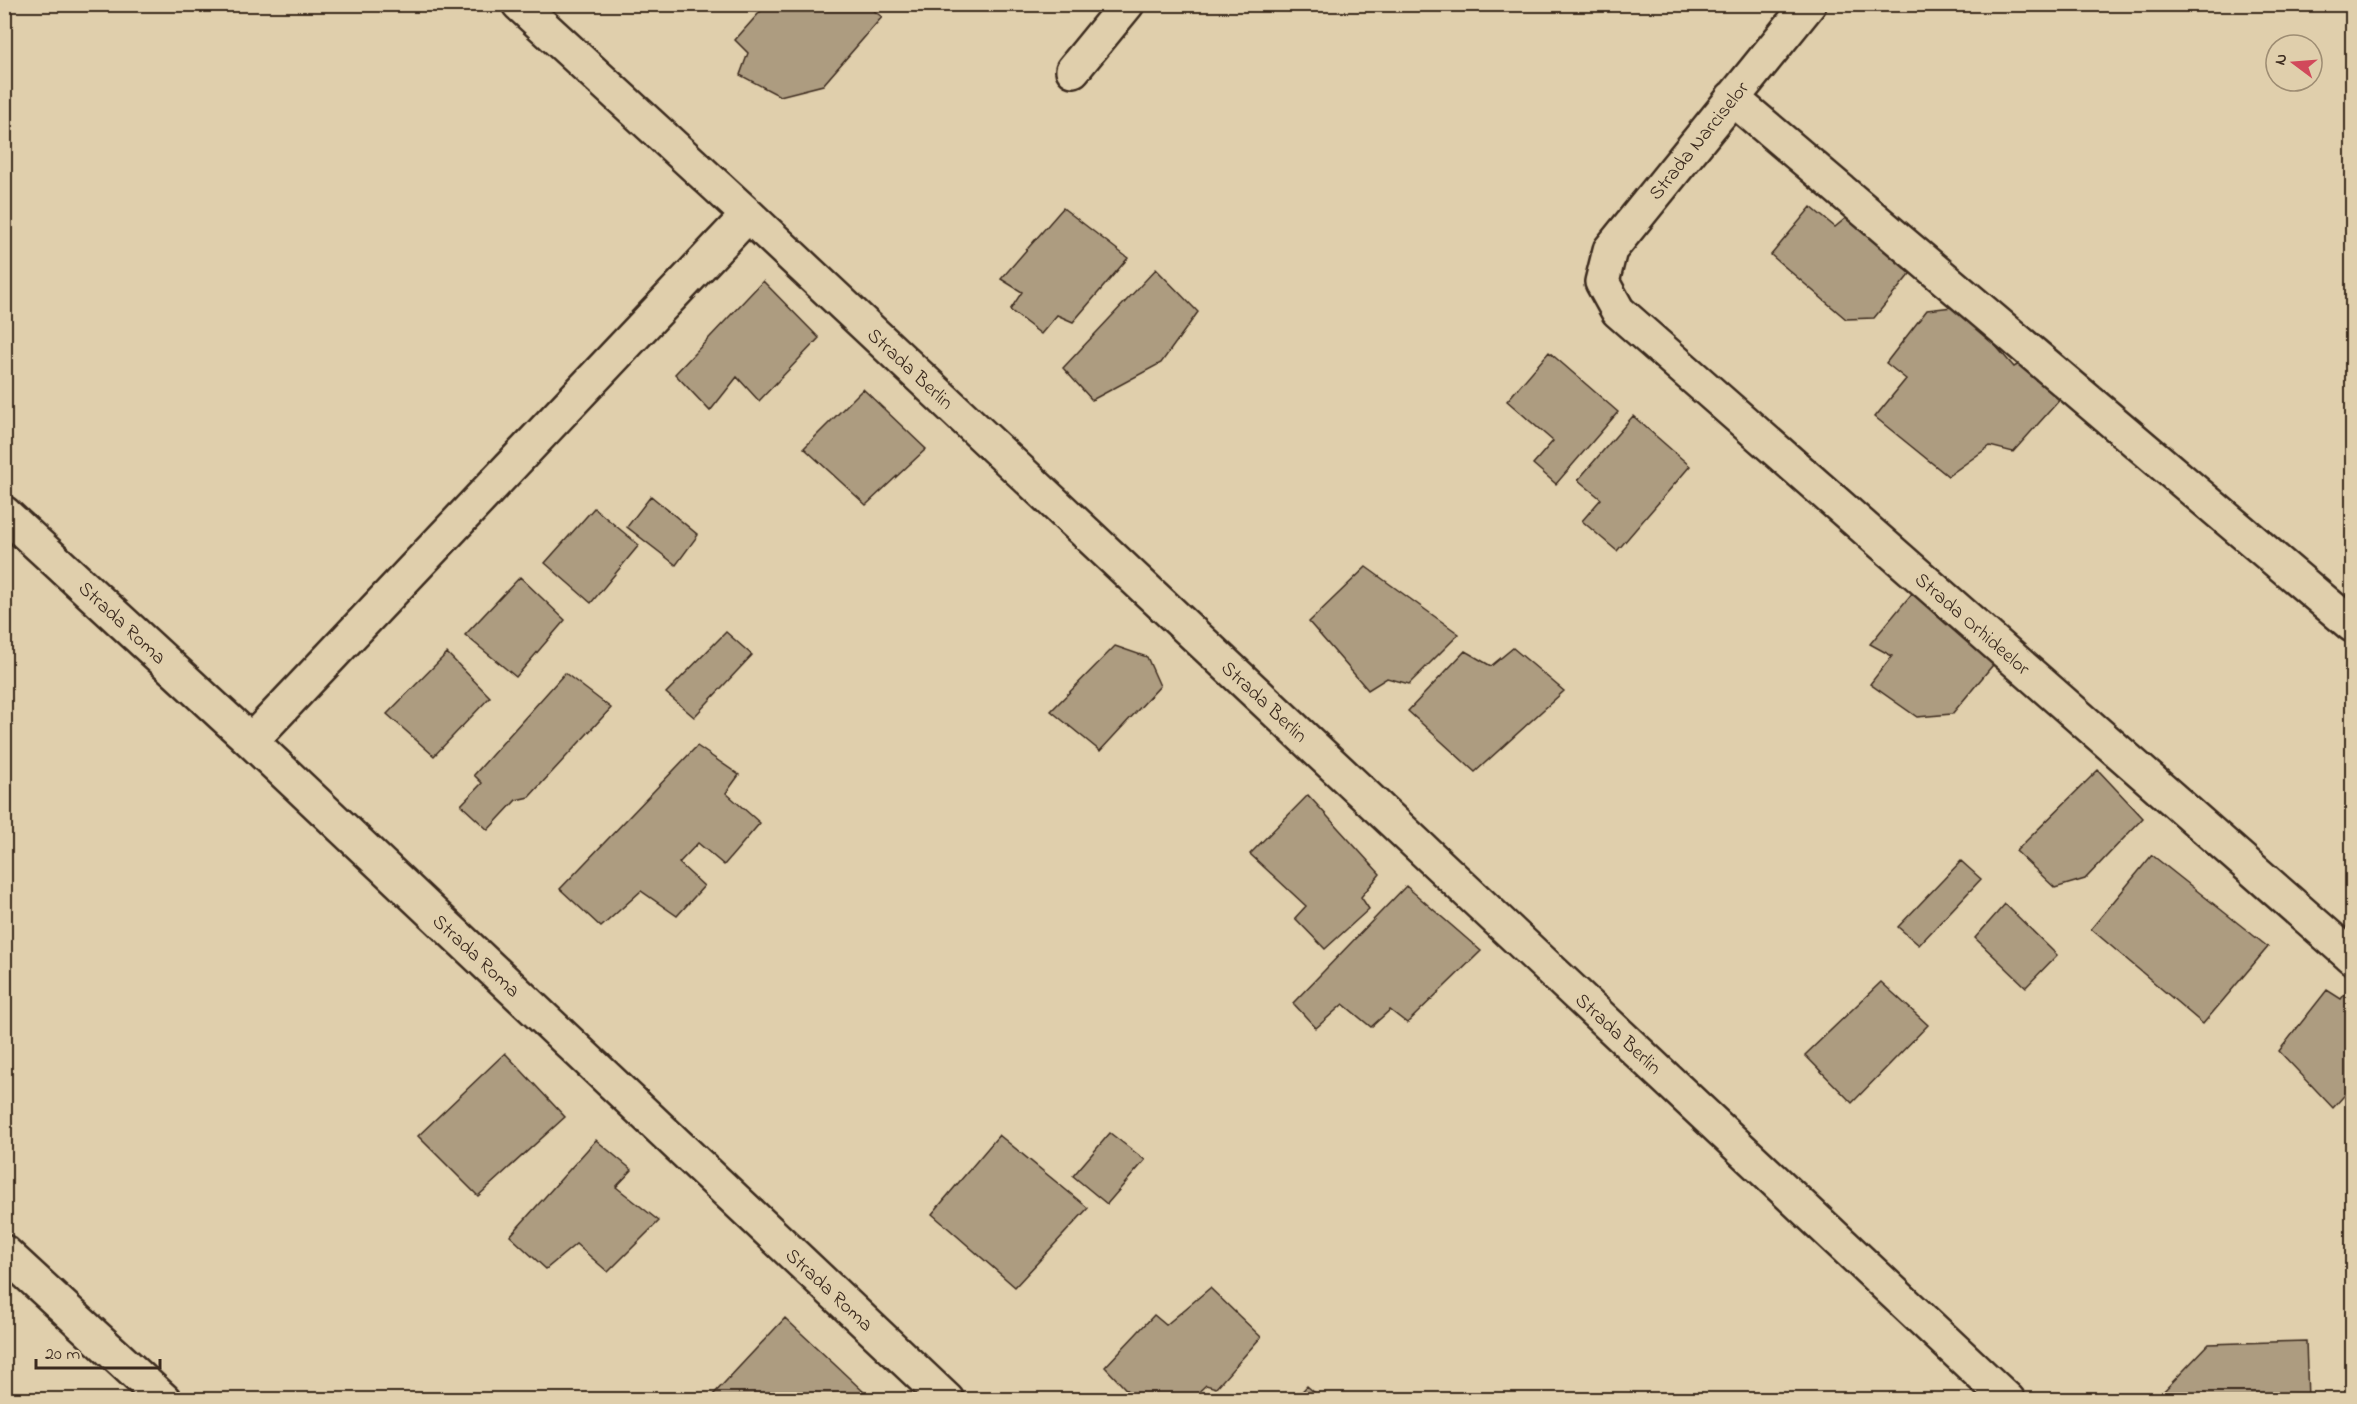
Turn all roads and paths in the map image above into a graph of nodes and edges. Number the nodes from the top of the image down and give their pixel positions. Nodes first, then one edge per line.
1 (519, 4) edge
2 (1127, 4) edge
3 (1809, 4) edge
4 (1073, 70) dead end
5 (1732, 98) junction
6 (748, 215) junction
7 (1602, 282) joint
8 (4, 513) edge
9 (2352, 625) edge
10 (251, 741) junction
11 (2352, 957) edge
12 (4, 1252) edge
13 (164, 1400) edge
14 (947, 1400) edge
15 (2008, 1400) edge

1 - 6 street, Strada Berlin
2 - 4 street
3 - 5 street, Strada Narciselor
5 - 7 street, Strada Narciselor
5 - 9 street
6 - 10 street
6 - 15 street, Strada Berlin
7 - 11 street, Strada Orhideelor
8 - 10 street, Strada Roma
10 - 14 street, Strada Roma
12 - 13 street

